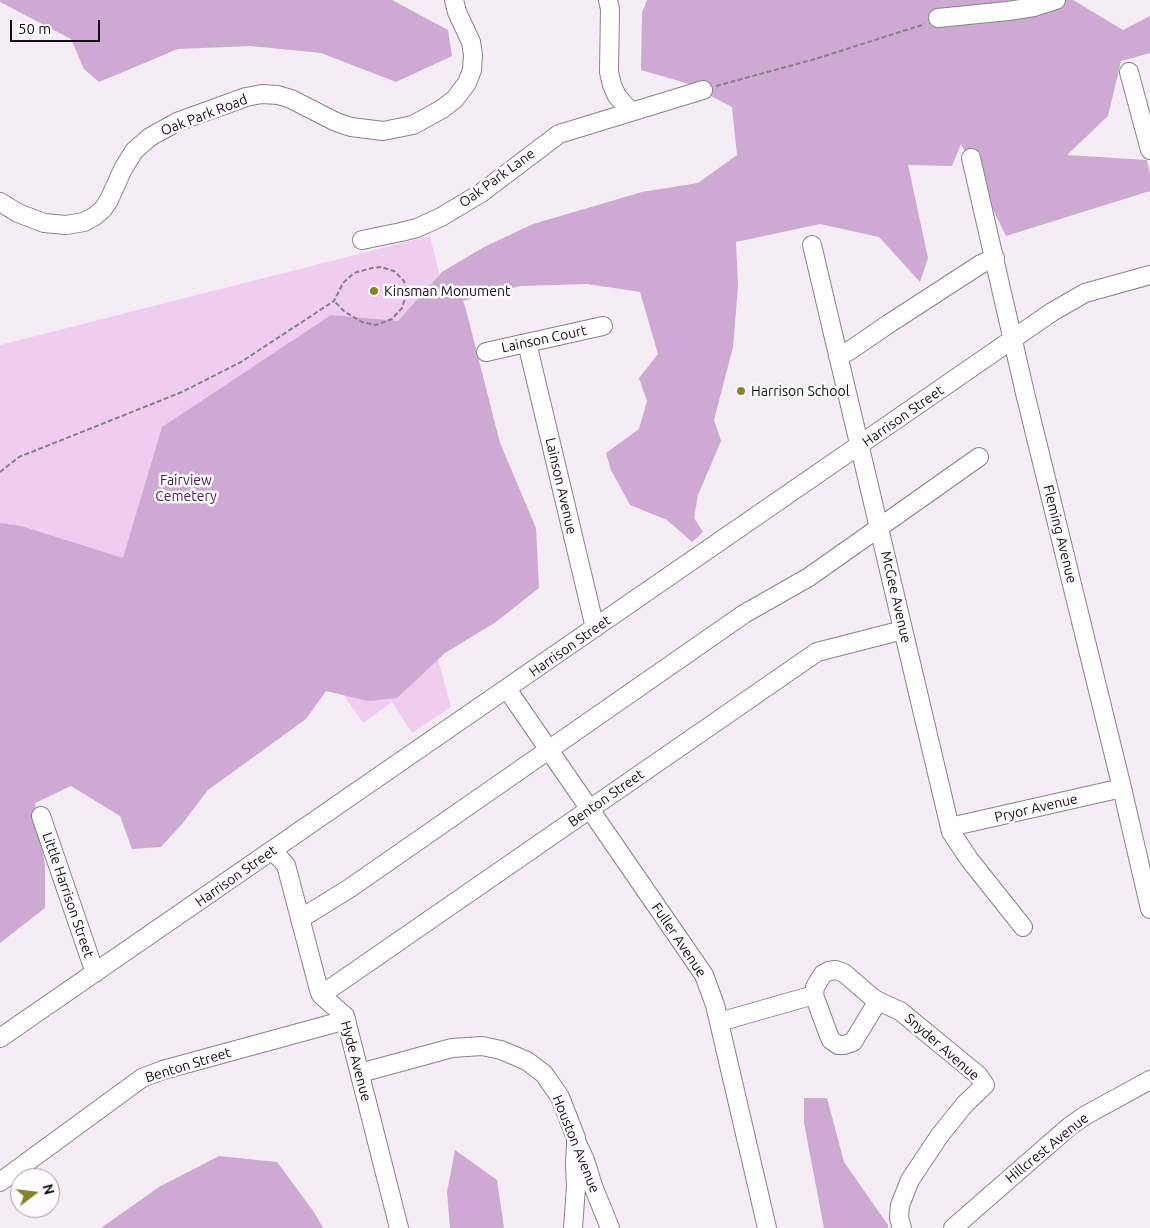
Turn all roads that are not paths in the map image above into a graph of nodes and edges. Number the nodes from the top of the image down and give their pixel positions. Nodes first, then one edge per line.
1 (454, 0) edge
2 (608, 0) edge
3 (1056, 0) edge
4 (938, 18) road end
5 (1130, 72) dead end
6 (703, 90) road end
7 (630, 111) junction
8 (1150, 150) edge
9 (971, 158) dead end
10 (0, 202) edge
11 (362, 240) dead end
12 (812, 244) dead end
13 (995, 258) junction
14 (1150, 275) edge
15 (603, 326) dead end
16 (1013, 339) junction
17 (527, 343) junction
18 (486, 352) dead end
19 (838, 356) junction
20 (860, 446) junction
21 (979, 457) dead end
22 (880, 529) junction
23 (595, 628) junction
24 (903, 630) junction
25 (507, 689) junction
26 (549, 750) junction
27 (1122, 788) junction
28 (590, 809) junction
29 (42, 816) dead end
30 (950, 827) junction
31 (272, 851) junction
32 (1146, 872) edge
33 (1150, 909) edge
34 (300, 920) junction
35 (1024, 927) dead end
36 (95, 973) junction
37 (321, 995) junction
38 (814, 995) junction
39 (878, 1000) junction
40 (346, 1020) junction
41 (719, 1022) junction
42 (0, 1038) edge
43 (360, 1073) junction
44 (1150, 1080) edge
45 (576, 1141) junction
46 (0, 1182) edge
47 (399, 1228) edge
48 (573, 1228) edge
49 (610, 1228) edge
50 (767, 1228) edge
51 (902, 1228) edge
52 (953, 1228) edge

1 - 10 street, Oak Park Road
2 - 7 street
3 - 4 street
5 - 8 street
6 - 7 street
7 - 11 street, Oak Park Lane
9 - 13 street, Fleming Avenue
12 - 19 street, McGee Avenue
13 - 16 street, Fleming Avenue
13 - 19 street
14 - 16 street, Harrison Street
15 - 17 street, Lainson Court
16 - 20 street, Harrison Street
16 - 27 street, Fleming Avenue
17 - 18 street, Lainson Court
17 - 23 street, Lainson Avenue
19 - 20 street, McGee Avenue
20 - 22 street, McGee Avenue
20 - 23 street, Harrison Street
21 - 22 street
22 - 24 street, McGee Avenue
22 - 26 street
23 - 25 street, Harrison Street
24 - 28 street, Benton Street
24 - 30 street, McGee Avenue
25 - 26 street, Fuller Avenue
25 - 31 street, Harrison Street
26 - 28 street, Fuller Avenue
26 - 34 street
27 - 30 street, Pryor Avenue
27 - 32 street, Fleming Avenue
28 - 37 street, Benton Street
28 - 41 street, Fuller Avenue
29 - 36 street, Little Harrison Street
30 - 35 street, McGee Avenue
31 - 34 street
31 - 36 street, Harrison Street
32 - 33 street, Fleming Avenue
34 - 37 street
36 - 42 street, Harrison Street
37 - 40 street, Hyde Avenue
38 - 39 street
38 - 39 street
38 - 41 street
39 - 51 street, Snyder Avenue
40 - 43 street, Hyde Avenue
40 - 46 street, Benton Street
41 - 50 street, Fuller Avenue
43 - 45 street, Houston Avenue
43 - 47 street, Hyde Avenue
44 - 52 street, Hillcrest Avenue
45 - 48 street
45 - 49 street, Houston Avenue

